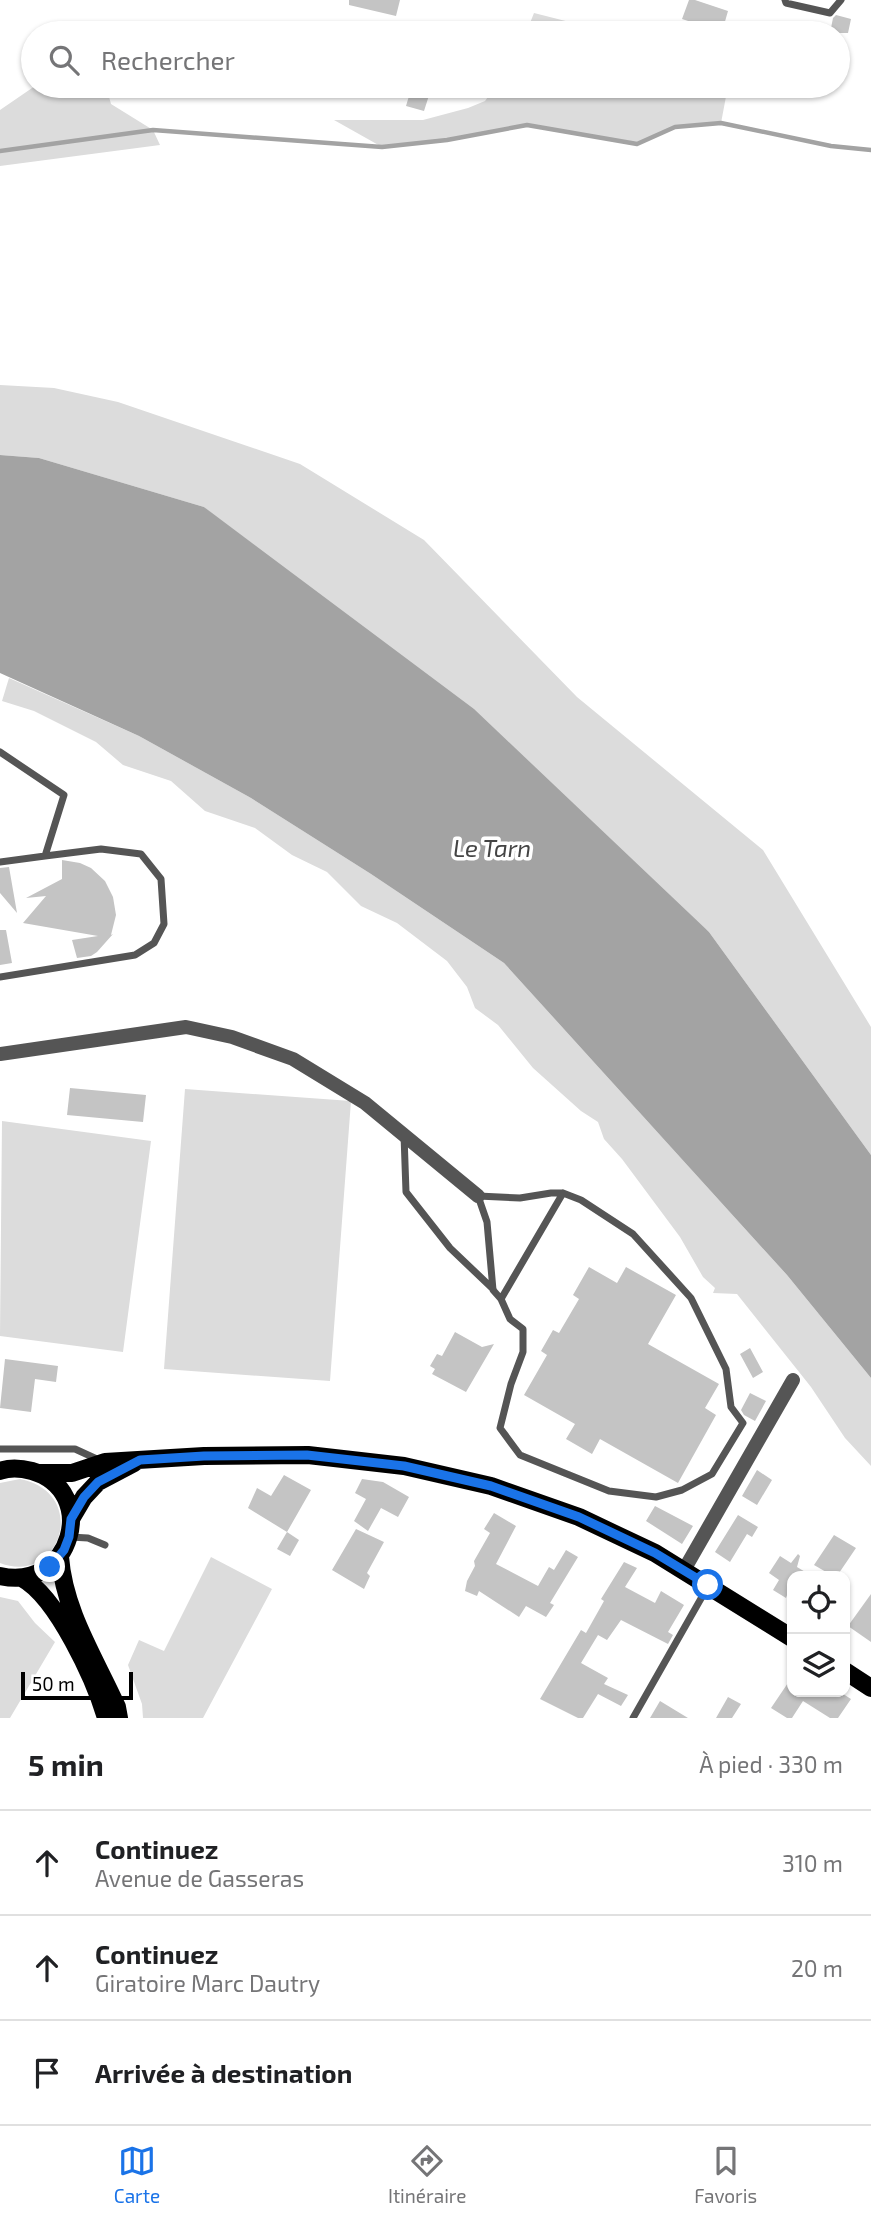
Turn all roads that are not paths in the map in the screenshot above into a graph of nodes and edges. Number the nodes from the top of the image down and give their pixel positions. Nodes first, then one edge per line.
1 (785, 0) edge
2 (842, 0) edge
3 (0, 752) edge
4 (45, 856) junction
5 (0, 862) edge
6 (0, 977) edge
7 (0, 1054) edge
8 (404, 1135) junction
9 (563, 1193) junction
10 (478, 1196) junction
11 (493, 1290) junction
12 (501, 1299) junction
13 (793, 1380) dead end
14 (0, 1449) edge
15 (140, 1460) junction
16 (105, 1462) junction
17 (0, 1471) edge
18 (39, 1473) junction
19 (70, 1528) junction
20 (105, 1545) dead end
21 (60, 1557) junction
22 (684, 1570) junction
23 (0, 1576) edge
24 (22, 1578) junction
25 (708, 1585) junction
26 (787, 1635) edge
27 (850, 1674) edge
28 (871, 1688) edge
29 (106, 1718) edge
30 (120, 1718) edge
31 (633, 1718) edge

1 - 2 lane
3 - 4 lane
4 - 5 lane
4 - 6 lane
7 - 8 street
8 - 10 street
8 - 11 lane
9 - 10 lane
9 - 12 lane
9 - 12 lane
10 - 11 lane
11 - 12 lane
13 - 22 street
14 - 16 lane
15 - 16 main road
15 - 19 main road
15 - 22 main road
16 - 18 main road
17 - 18 main road
18 - 19 main road
19 - 20 lane
19 - 21 main road
21 - 24 main road
21 - 30 main road
22 - 25 main road
23 - 24 main road
24 - 29 main road
25 - 26 main road
25 - 31 lane
27 - 28 main road

